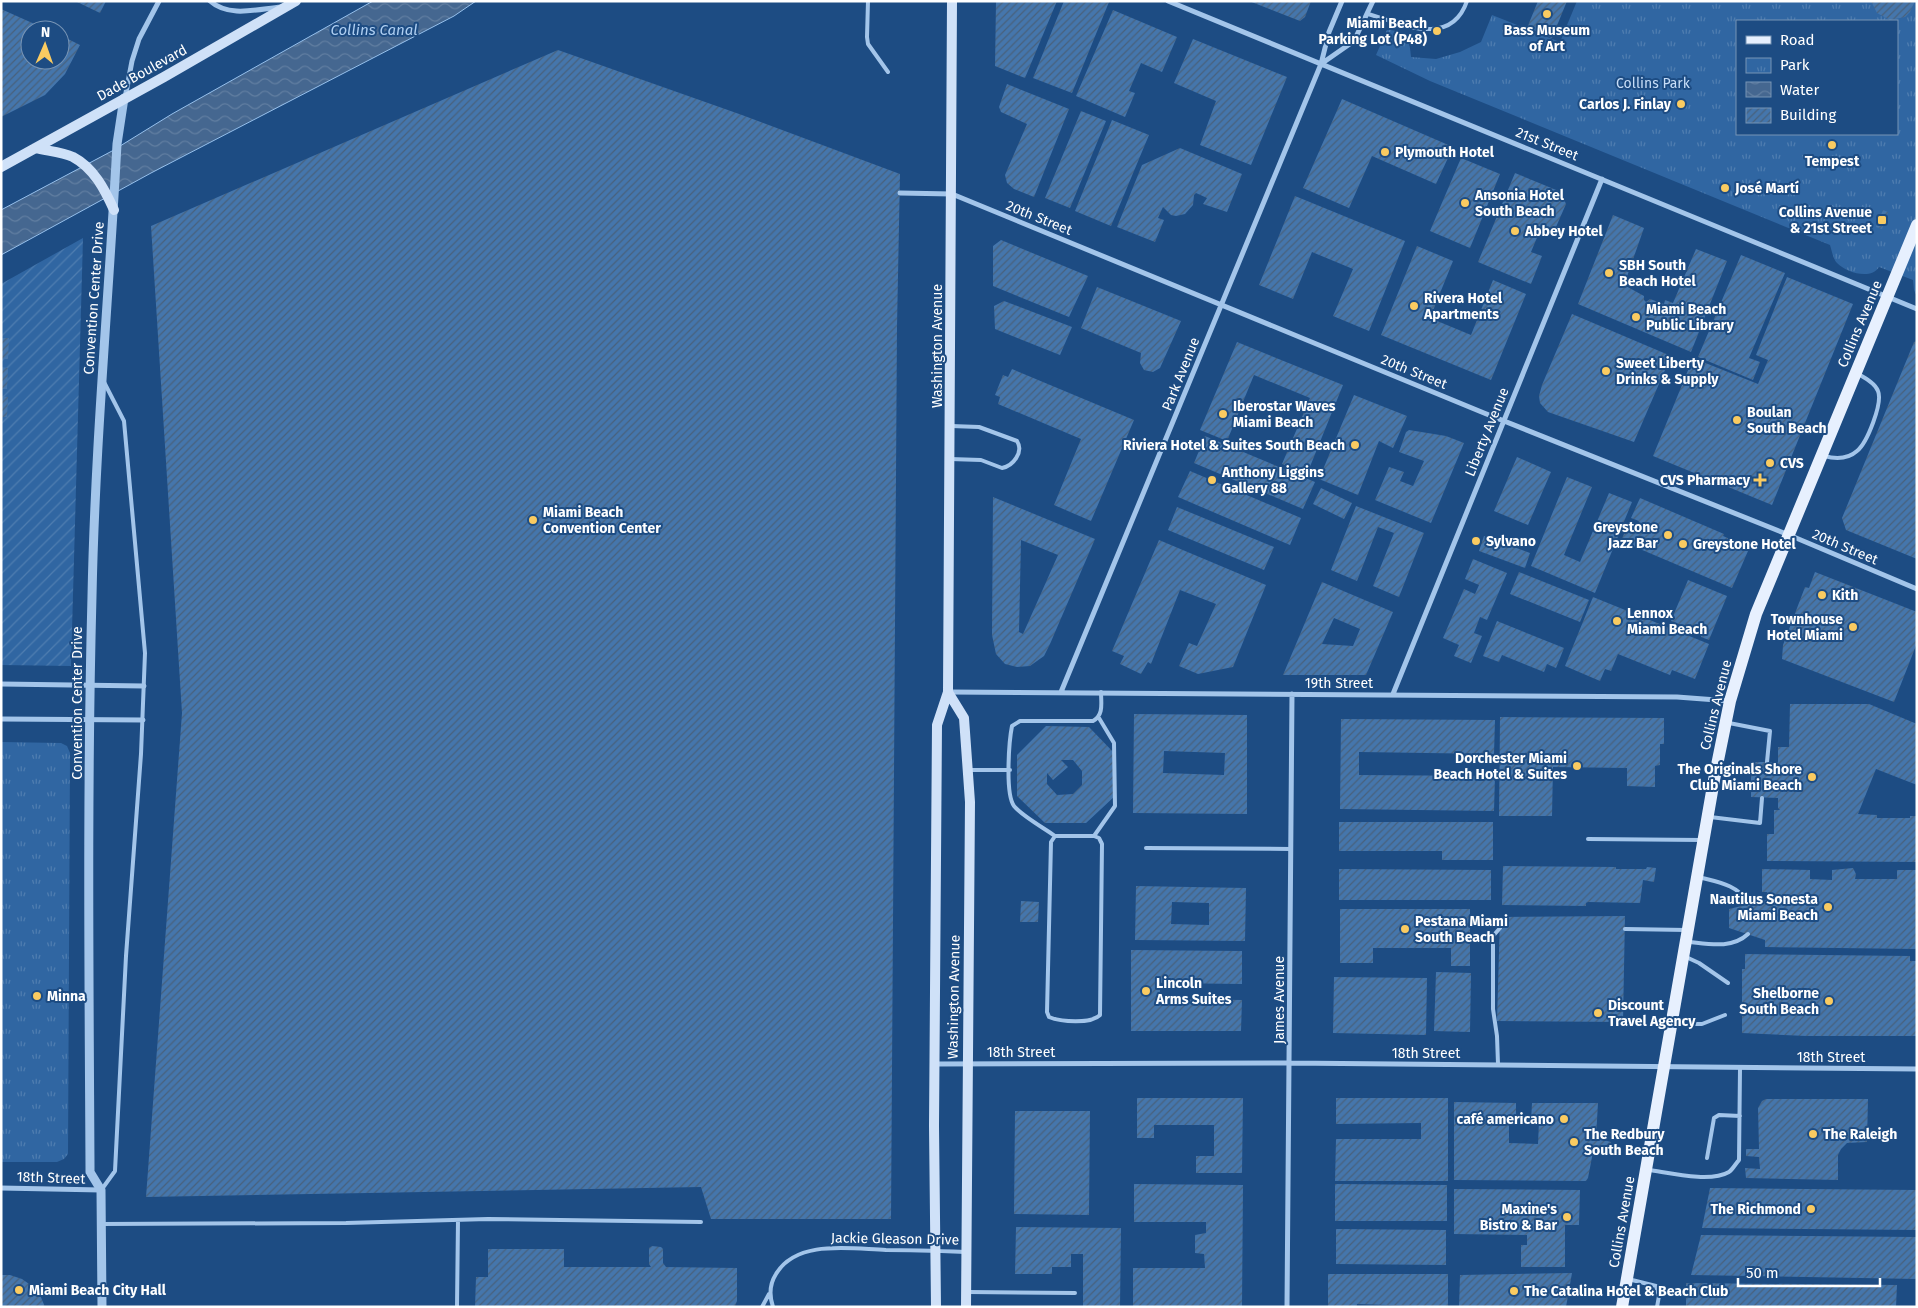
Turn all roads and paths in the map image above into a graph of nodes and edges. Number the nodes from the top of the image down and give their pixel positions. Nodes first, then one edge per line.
1 (159, 1) edge
2 (210, 1) edge
3 (296, 1) edge
4 (868, 1) edge
5 (952, 1) edge
6 (1168, 1) edge
7 (1342, 1) edge
8 (1373, 1) edge
9 (1468, 1) edge
10 (286, 7) junction
11 (1368, 14) junction
12 (1321, 64) junction
13 (888, 72) dead end
14 (124, 98) junction
15 (35, 148) junction
16 (1, 167) edge
17 (1602, 179) junction
18 (900, 193) dead end
19 (952, 194) junction
20 (112, 199) junction
21 (114, 210) joint
22 (1917, 225) edge
23 (1888, 297) junction
24 (1221, 305) junction
25 (1917, 309) edge
26 (1856, 373) junction
27 (102, 378) junction
28 (1504, 420) junction
29 (950, 426) junction
30 (1822, 456) junction
31 (950, 459) junction
32 (1789, 535) junction
33 (1917, 589) edge
34 (1, 684) edge
35 (91, 685) junction
36 (144, 686) junction
37 (948, 692) junction
38 (1061, 692) junction
39 (1101, 692) junction
40 (1292, 694) junction
41 (1392, 694) junction
42 (1730, 702) junction
43 (1099, 718) junction
44 (1, 719) edge
45 (90, 720) junction
46 (143, 720) junction
47 (1726, 722) junction
48 (1767, 762) dead end
49 (968, 770) junction
50 (1010, 770) junction
51 (1762, 798) dead end
52 (1708, 817) junction
53 (1055, 836) junction
54 (1094, 836) junction
55 (1588, 839) dead end
56 (1704, 840) junction
57 (1146, 848) dead end
58 (1291, 849) junction
59 (1698, 877) junction
60 (1749, 904) dead end
61 (1500, 928) dead end
62 (1625, 929) dead end
63 (1748, 934) dead end
64 (1688, 936) junction
65 (1684, 956) junction
66 (1728, 983) dead end
67 (1725, 1016) dead end
68 (1672, 1024) junction
69 (967, 1063) junction
70 (1290, 1063) junction
71 (935, 1064) junction
72 (1498, 1064) junction
73 (1665, 1068) junction
74 (1740, 1068) junction
75 (1917, 1069) edge
76 (1740, 1116) junction
77 (1707, 1158) dead end
78 (1647, 1169) junction
79 (1, 1188) edge
80 (101, 1190) junction
81 (458, 1220) junction
82 (701, 1222) dead end
83 (101, 1224) junction
84 (937, 1251) junction
85 (966, 1252) junction
86 (1627, 1278) junction
87 (966, 1292) junction
88 (1076, 1293) dead end
89 (769, 1294) junction
90 (102, 1307) edge
91 (457, 1307) edge
92 (762, 1307) edge
93 (773, 1307) edge
94 (936, 1307) edge
95 (966, 1307) edge
96 (1287, 1307) edge
97 (1622, 1307) edge
98 (1657, 1307) edge

1 - 14 street
2 - 10 street
3 - 10 main road, Dade Boulevard
4 - 13 lane
5 - 19 main road, Washington Avenue
6 - 12 street, 21st Street
7 - 12 street, Park Avenue
8 - 11 street
9 - 11 lane
10 - 14 main road, Dade Boulevard
11 - 12 street
12 - 17 street, 21st Street
12 - 24 street, Park Avenue
14 - 15 main road, Dade Boulevard
14 - 20 street
15 - 16 main road, Dade Boulevard
15 - 20 main road
17 - 23 street, 21st Street
17 - 28 street, Liberty Avenue
18 - 19 street, 20th Street
19 - 24 street, 20th Street
19 - 29 main road, Washington Avenue
20 - 21 main road
21 - 27 street, Convention Center Drive
22 - 23 main road, Collins Avenue
23 - 25 street, 21st Street
23 - 26 main road, Collins Avenue
24 - 28 street, 20th Street
24 - 38 street, Park Avenue
26 - 30 main road, Collins Avenue
26 - 30 lane
27 - 35 street, Convention Center Drive
27 - 36 lane
28 - 32 street, 20th Street
28 - 41 street, Liberty Avenue
29 - 31 main road, Washington Avenue
29 - 31 lane
30 - 32 main road, Collins Avenue
31 - 37 main road, Washington Avenue
32 - 33 street, 20th Street
32 - 42 main road, Collins Avenue
34 - 35 street
35 - 36 street
35 - 45 street, Convention Center Drive
36 - 46 lane
37 - 38 street, 19th Street
37 - 49 main road, Washington Avenue
37 - 71 main road, Washington Avenue
38 - 39 street, 19th Street
39 - 40 street, 19th Street
39 - 43 lane
40 - 41 street, 19th Street
40 - 58 street, James Avenue
41 - 42 street, 19th Street
42 - 47 main road, Collins Avenue
43 - 50 lane
43 - 54 lane
44 - 45 street
45 - 46 street
45 - 80 street, Convention Center Drive
46 - 80 lane
47 - 48 lane
47 - 52 main road, Collins Avenue
49 - 50 lane
49 - 69 main road, Washington Avenue
50 - 53 lane
51 - 52 lane
52 - 56 main road, Collins Avenue
53 - 54 lane
53 - 54 lane
55 - 56 lane
56 - 59 main road, Collins Avenue
57 - 58 lane
58 - 70 street, James Avenue
59 - 60 lane
59 - 64 main road, Collins Avenue
61 - 72 lane
62 - 64 lane
63 - 64 lane
64 - 65 main road, Collins Avenue
65 - 66 lane
65 - 68 main road, Collins Avenue
67 - 68 lane
68 - 73 main road, Collins Avenue
69 - 70 street, 18th Street
69 - 71 street, 18th Street
69 - 85 main road, Washington Avenue
70 - 72 street, 18th Street
70 - 96 street, James Avenue
71 - 84 main road, Washington Avenue
72 - 73 street, 18th Street
73 - 74 street, 18th Street
73 - 78 main road, Collins Avenue
74 - 75 street, 18th Street
74 - 76 lane
76 - 77 lane
76 - 78 lane
78 - 86 main road, Collins Avenue
79 - 80 street, 18th Street
80 - 83 street, Convention Center Drive
81 - 82 lane
81 - 83 lane
81 - 91 lane
83 - 90 street, Convention Center Drive
84 - 85 lane, Jackie Gleason Drive
84 - 89 lane, Jackie Gleason Drive
84 - 94 main road, Washington Avenue
85 - 87 main road, Washington Avenue
86 - 97 main road, Collins Avenue
86 - 98 lane
87 - 88 lane
87 - 95 main road, Washington Avenue
89 - 92 lane, Jackie Gleason Drive
89 - 93 lane

